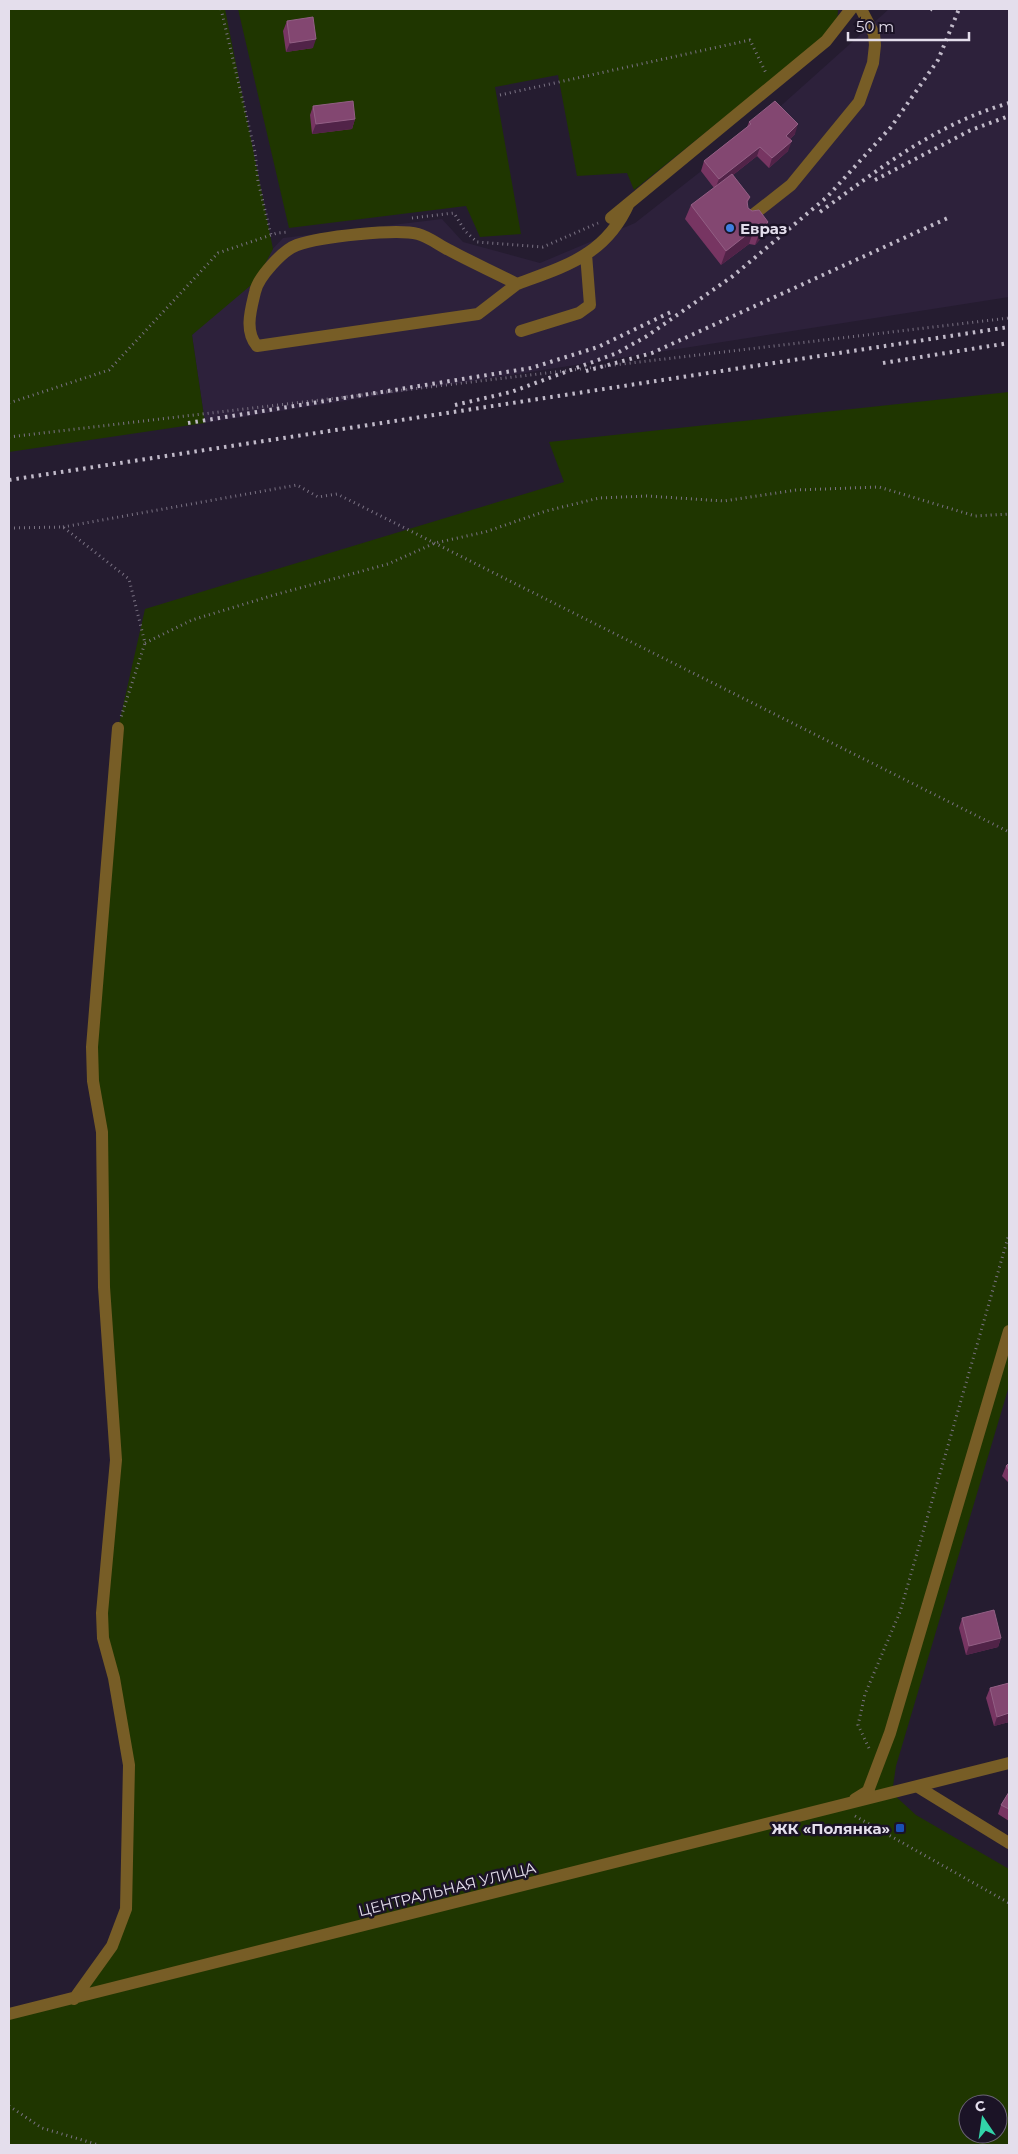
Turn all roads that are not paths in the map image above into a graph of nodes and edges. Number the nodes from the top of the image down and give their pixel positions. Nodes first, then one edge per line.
1 (851, 9) edge
2 (862, 9) edge
3 (629, 203) junction
4 (611, 218) road end
5 (749, 218) edge
6 (586, 254) junction
7 (517, 284) junction
8 (522, 331) dead end
9 (118, 728) road end
10 (1009, 1332) edge
11 (1009, 1763) edge
12 (918, 1787) junction
13 (839, 1807) junction
14 (1009, 1843) edge
15 (74, 1999) junction
16 (9, 2014) edge

1 - 3 street
2 - 5 street
3 - 4 street
3 - 6 street
6 - 7 street
6 - 8 street
7 - 7 street
9 - 15 street
10 - 13 street
11 - 12 street, ЦЕНТРАЛЬНАЯ УЛИЦА
12 - 13 street, ЦЕНТРАЛЬНАЯ УЛИЦА
12 - 14 street
13 - 15 street, ЦЕНТРАЛЬНАЯ УЛИЦА
15 - 16 street, ЦЕНТРАЛЬНАЯ УЛИЦА

